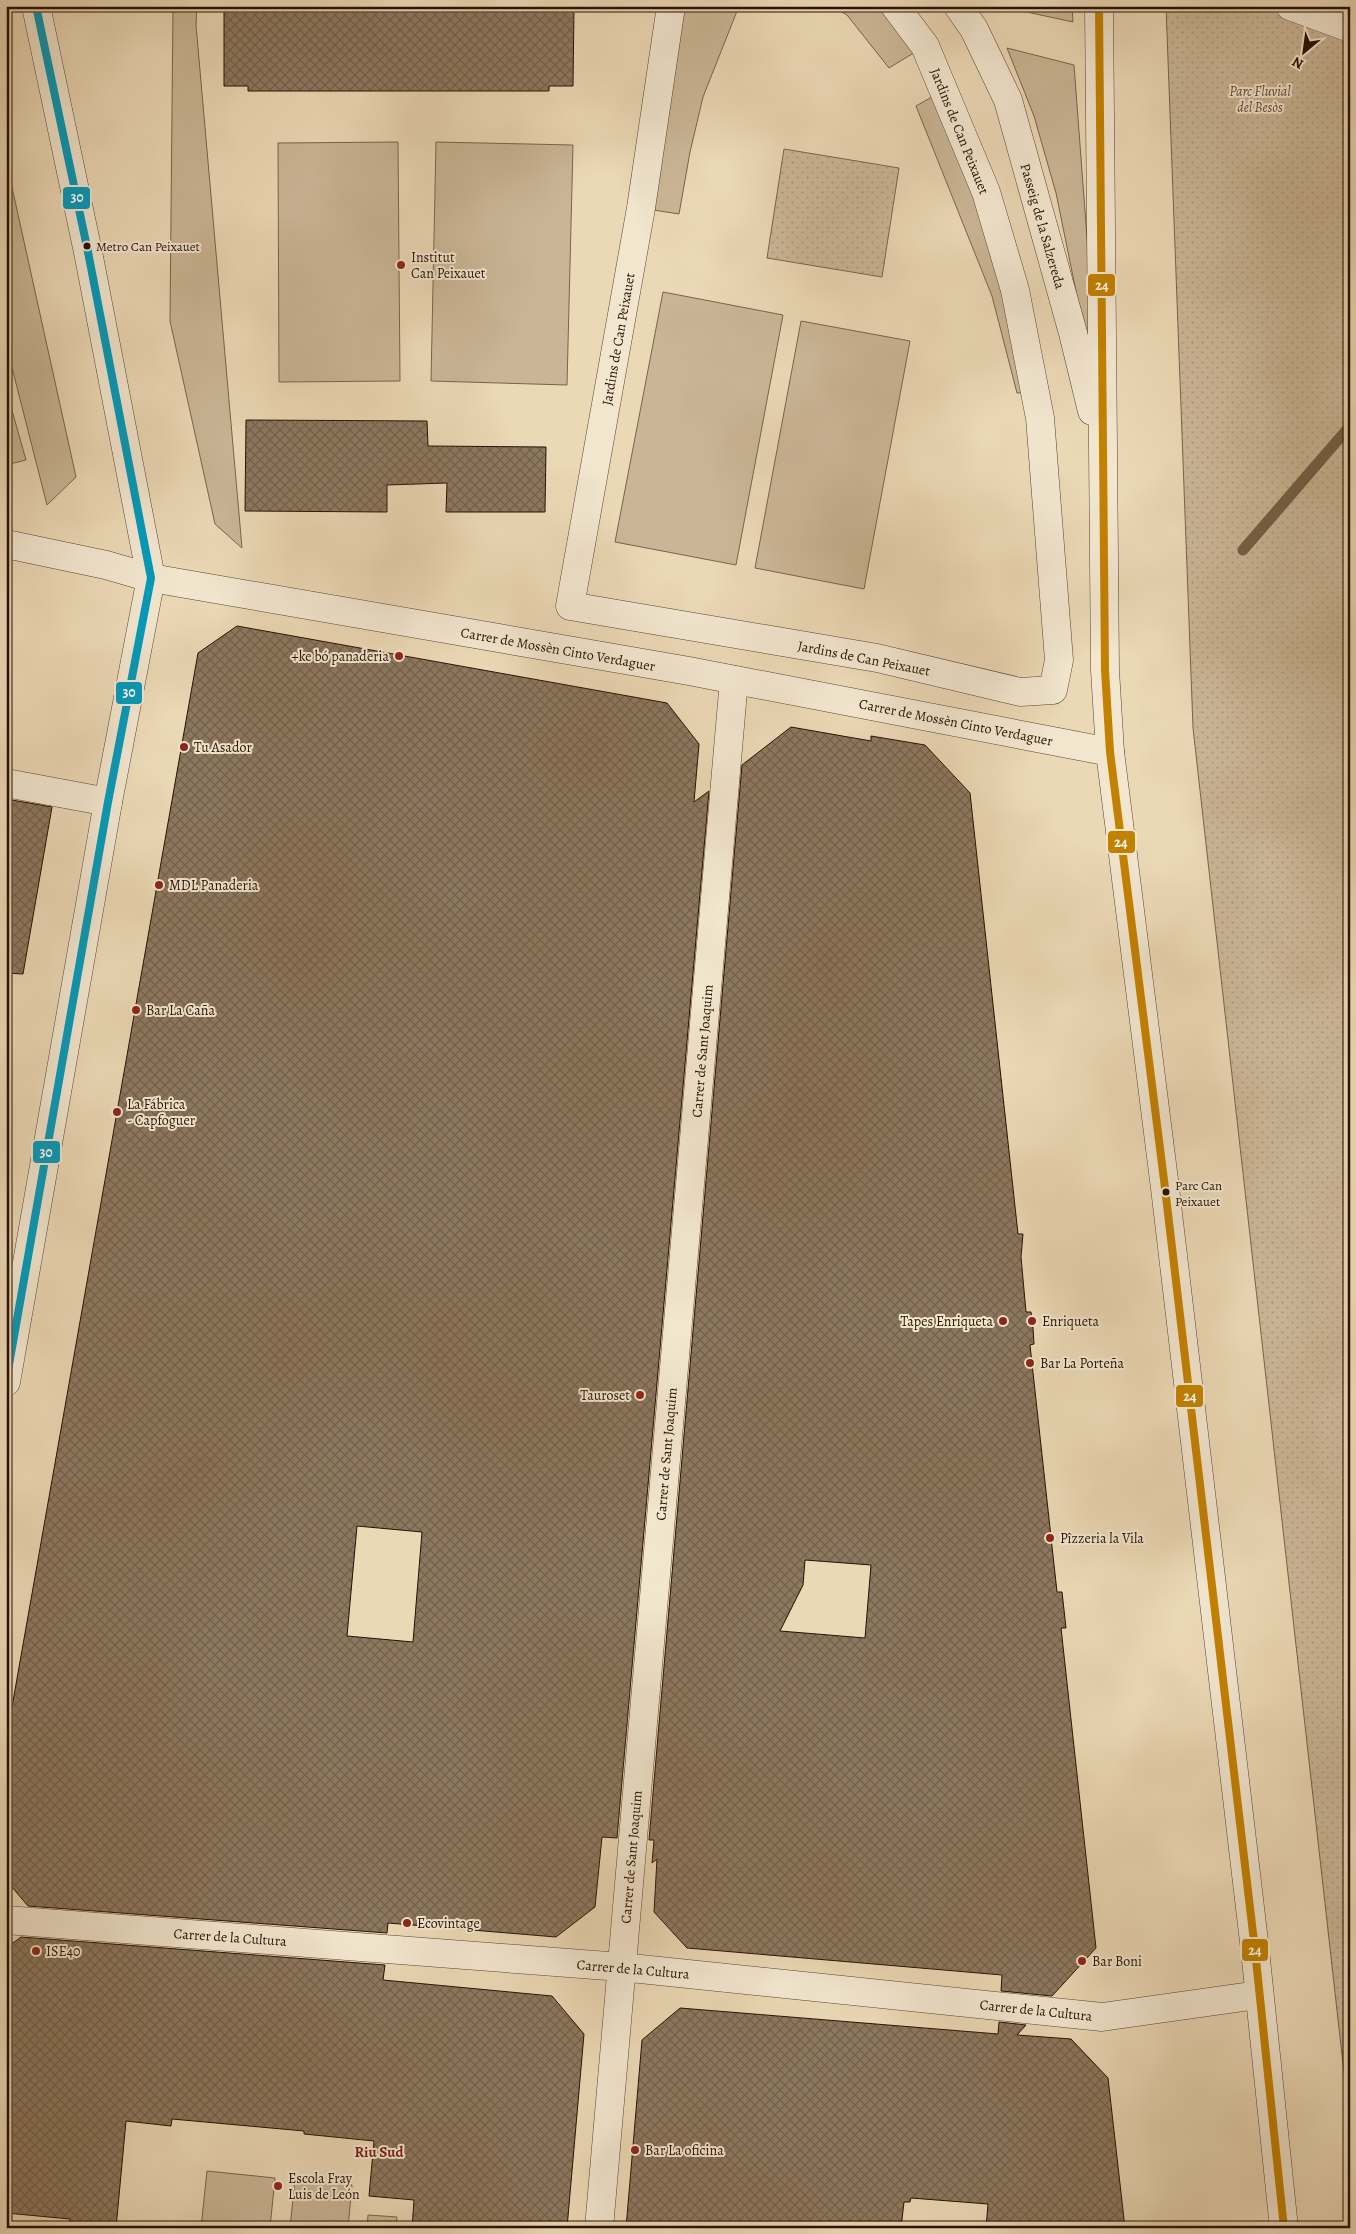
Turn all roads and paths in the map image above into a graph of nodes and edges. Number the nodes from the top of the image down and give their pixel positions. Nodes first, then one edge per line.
1 (36, 6) edge
2 (671, 6) edge
3 (895, 6) edge
4 (958, 6) edge
5 (1099, 6) edge
6 (1290, 6) edge
7 (1350, 28) edge
8 (1103, 456) junction
9 (6, 544) edge
10 (150, 578) junction
11 (734, 680) junction
12 (1110, 752) junction
13 (6, 783) edge
14 (108, 802) junction
15 (6, 1382) edge
16 (6, 1920) edge
17 (621, 1967) junction
18 (1258, 1995) junction
19 (599, 2228) edge
20 (1284, 2228) edge

1 - 10 street
2 - 3 street, Jardins de Can Peixauet
4 - 8 street, Passeig de la Salzereda
5 - 8 street, Passeig de la Salzereda
6 - 7 street
8 - 12 street, Passeig de la Salzereda
9 - 10 street, Carrer de Mossèn Cinto Verdaguer
10 - 11 street, Carrer de Mossèn Cinto Verdaguer
10 - 14 street
11 - 12 street, Carrer de Mossèn Cinto Verdaguer
11 - 17 street, Carrer de Sant Joaquim
12 - 18 street, Passeig de la Salzereda
13 - 14 street
14 - 15 street
16 - 17 street, Carrer de la Cultura
17 - 18 street, Carrer de la Cultura
17 - 19 street, Carrer de Sant Joaquim
18 - 20 street, Passeig de la Salzereda

